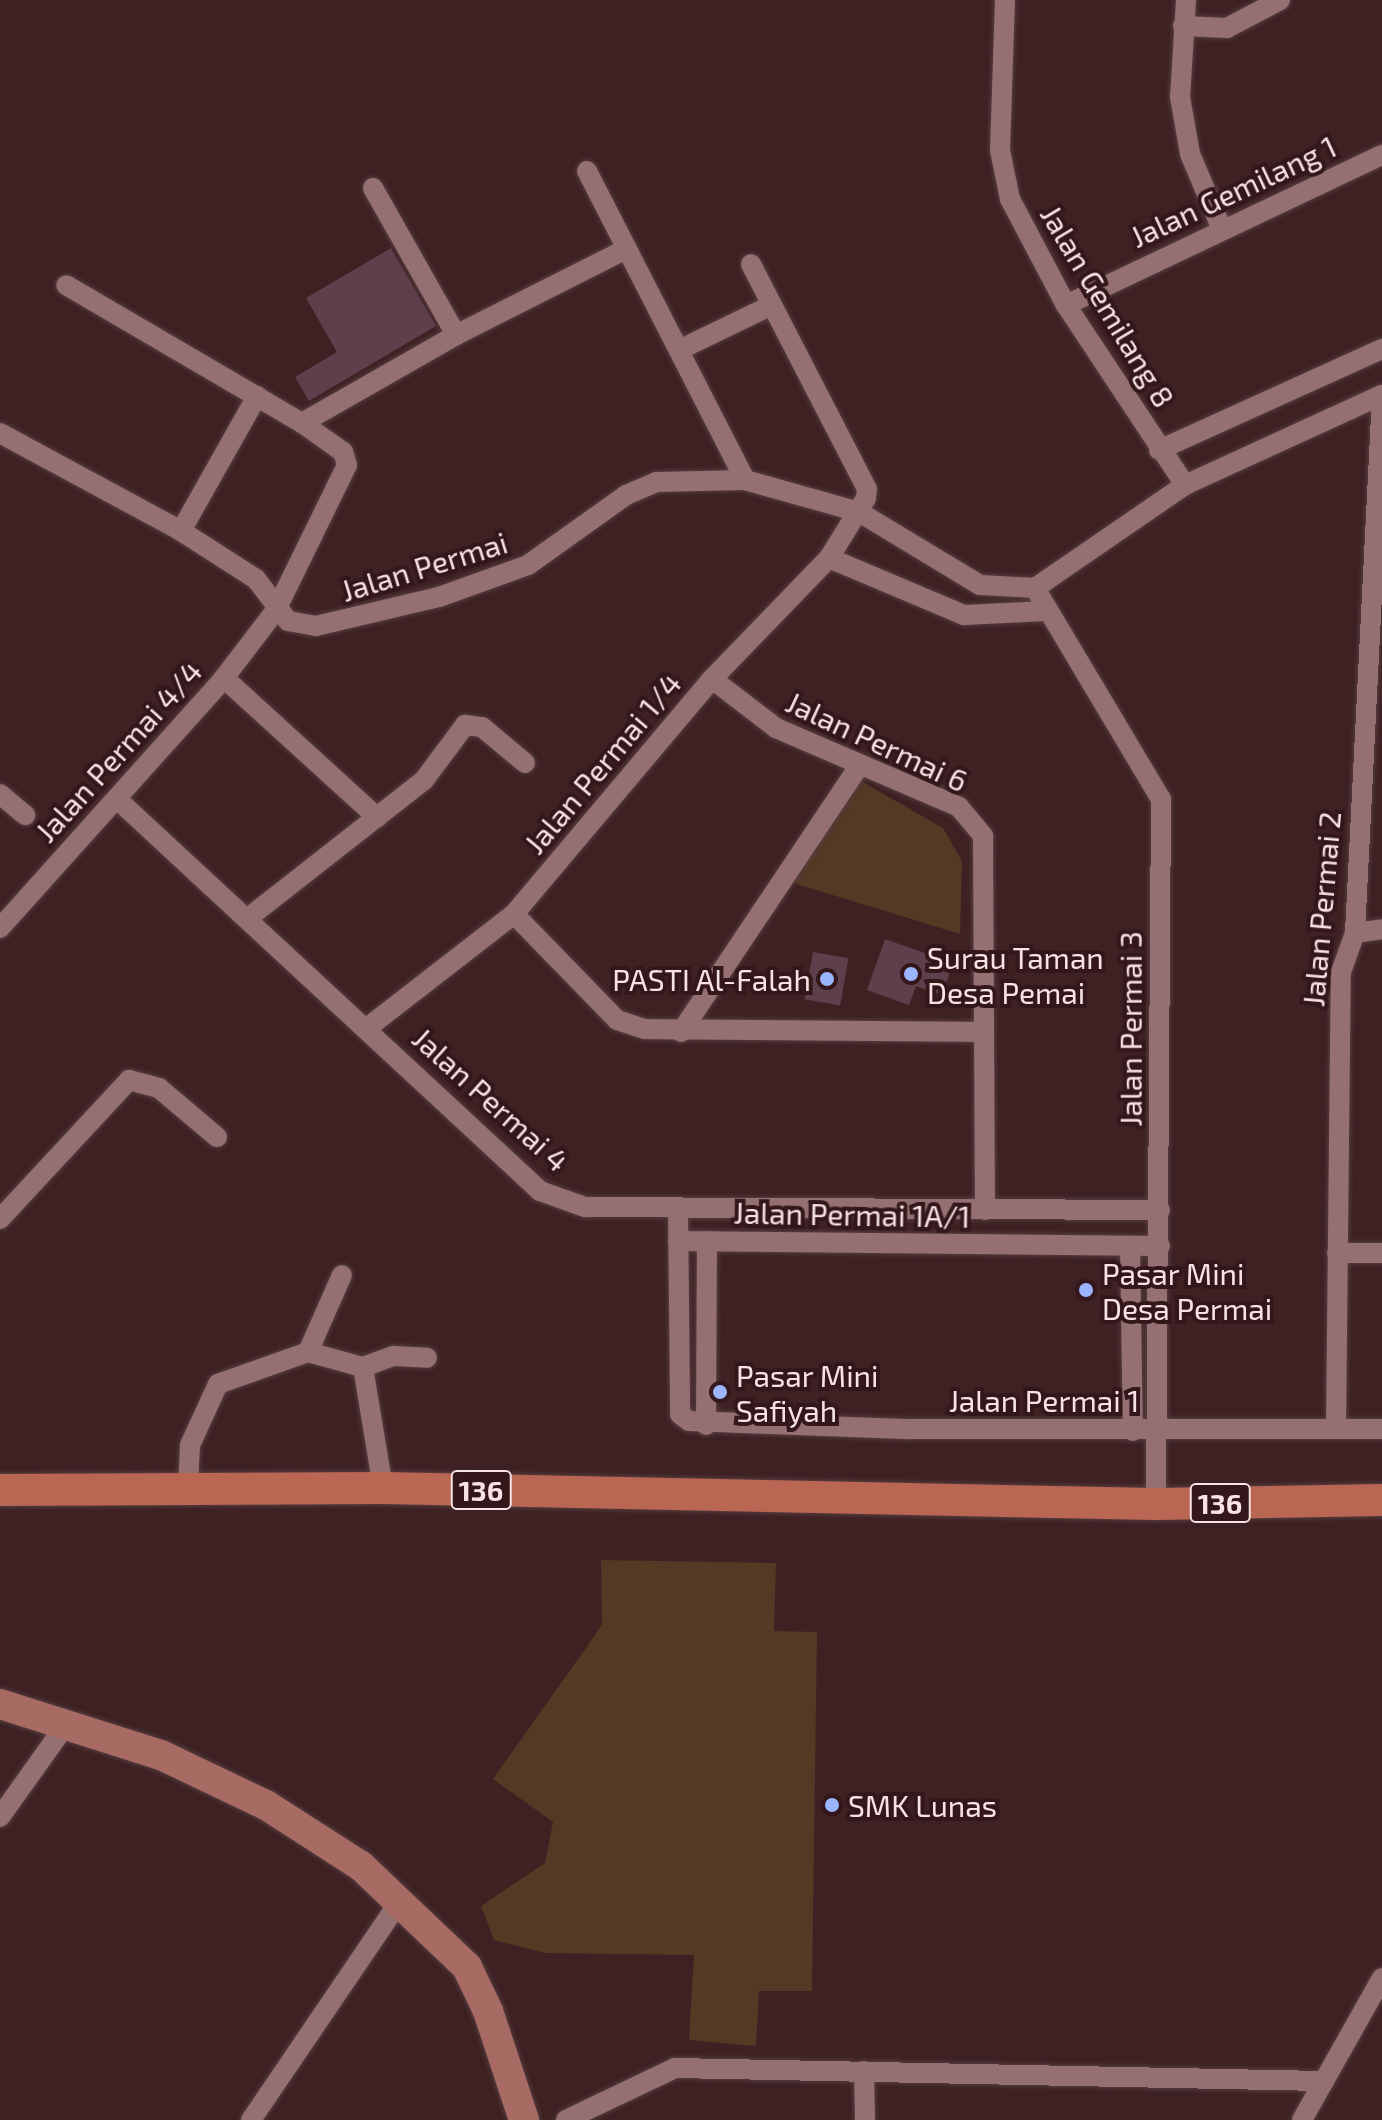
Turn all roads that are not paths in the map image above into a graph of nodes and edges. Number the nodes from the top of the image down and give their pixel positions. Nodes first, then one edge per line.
1 (1005, 0) edge
2 (1186, 0) edge
3 (1280, 0) edge
4 (1183, 26) junction
5 (1382, 155) edge
6 (587, 171) dead end
7 (373, 188) dead end
8 (1221, 227) junction
9 (626, 249) junction
10 (751, 264) dead end
11 (66, 285) dead end
12 (772, 305) junction
13 (1066, 305) junction
14 (456, 335) junction
15 (681, 349) junction
16 (1382, 349) edge
17 (257, 396) junction
18 (1382, 396) edge
19 (302, 423) junction
20 (0, 433) edge
21 (1159, 450) junction
22 (745, 480) junction
23 (1185, 485) junction
24 (859, 512) junction
25 (181, 531) junction
26 (829, 558) junction
27 (1035, 588) junction
28 (276, 610) junction
29 (1046, 611) junction
30 (224, 678) junction
31 (712, 679) junction
32 (525, 763) dead end
33 (860, 765) junction
34 (0, 794) edge
35 (117, 799) junction
36 (25, 815) dead end
37 (377, 817) junction
38 (514, 914) junction
39 (248, 918) junction
40 (0, 928) edge
41 (1382, 929) edge
42 (1355, 933) junction
43 (367, 1028) junction
44 (681, 1032) junction
45 (982, 1032) junction
46 (217, 1137) dead end
47 (678, 1208) junction
48 (985, 1210) junction
49 (1160, 1210) junction
50 (0, 1219) edge
51 (678, 1241) junction
52 (707, 1241) junction
53 (1160, 1246) junction
54 (1130, 1247) junction
55 (1337, 1253) junction
56 (1382, 1253) edge
57 (342, 1275) dead end
58 (308, 1352) junction
59 (427, 1358) dead end
60 (363, 1367) junction
61 (706, 1425) junction
62 (1336, 1428) junction
63 (1382, 1429) edge
64 (1133, 1431) junction
65 (1159, 1431) junction
66 (188, 1486) junction
67 (383, 1488) junction
68 (0, 1490) edge
69 (1382, 1500) edge
70 (1156, 1504) junction
71 (0, 1704) edge
72 (67, 1723) junction
73 (0, 1817) edge
74 (401, 1899) junction
75 (1382, 1978) edge
76 (864, 2071) junction
77 (1324, 2081) junction
78 (590, 2115) edge
79 (251, 2120) edge
80 (524, 2120) edge
81 (566, 2120) edge
82 (865, 2120) edge
83 (1302, 2120) edge

1 - 13 street, Jalan Gemilang 8
2 - 4 street
3 - 4 street
4 - 8 street
5 - 8 street, Jalan Gemilang 1
6 - 9 street
7 - 14 street
8 - 13 street, Jalan Gemilang 1
9 - 14 street
9 - 15 street
10 - 12 street
11 - 17 street, Jalan Permai 4/4
12 - 15 street
12 - 24 street
13 - 21 street, Jalan Gemilang 8
14 - 19 street
15 - 22 street
16 - 21 street
17 - 19 street, Jalan Permai 4/4
17 - 25 street
18 - 23 street
18 - 42 street, Jalan Permai 2
19 - 28 street, Jalan Permai 4/4
20 - 25 street
21 - 23 street, Jalan Gemilang 8
22 - 24 street, Jalan Permai
22 - 28 street, Jalan Permai
23 - 27 street
24 - 26 street, Jalan Permai 1/4
24 - 27 street, Jalan Permai
25 - 28 street
26 - 29 street
26 - 31 street, Jalan Permai 1/4
27 - 29 street, Jalan Permai 3
28 - 30 street, Jalan Permai 4/4
29 - 49 street, Jalan Permai 3
30 - 35 street, Jalan Permai 4/4
30 - 37 street
31 - 33 street, Jalan Permai 6
31 - 38 street, Jalan Permai 1/4
32 - 37 street, Jalan Permai 1/4
33 - 44 street
33 - 45 street, Jalan Permai 6
34 - 36 street
35 - 39 street, Jalan Permai 4
35 - 40 street, Jalan Permai 4/4
37 - 39 street
38 - 43 street, Jalan Permai 1/4
38 - 44 street
39 - 43 street, Jalan Permai 4
41 - 42 street
42 - 55 street, Jalan Permai 2
43 - 47 street, Jalan Permai 4
44 - 45 street
45 - 48 street, Jalan Permai 6
46 - 50 street
47 - 48 street, Jalan Permai 4
47 - 51 street
48 - 49 street, Jalan Permai 4
49 - 53 street, Jalan Permai 3
51 - 52 street
51 - 61 street
52 - 54 street, Jalan Permai 1A/1
52 - 61 street, Jalan Permai 1A/1
53 - 54 street, Jalan Permai 1A/1
53 - 65 street, Jalan Permai 3
54 - 64 street
55 - 56 street
55 - 62 street, Jalan Permai 2
57 - 58 street
58 - 60 street
58 - 66 street
59 - 60 street
60 - 67 street
61 - 64 street, Jalan Permai 1
62 - 63 street, Jalan Permai 1
62 - 65 street, Jalan Permai 1
64 - 65 street, Jalan Permai 1
65 - 70 street, Jalan Permai 3
66 - 67 main road, 136
66 - 68 main road, 136
67 - 70 main road, 136
69 - 70 main road, 136
71 - 72 main road
72 - 73 street
72 - 74 main road
74 - 79 street
74 - 80 main road
75 - 77 street
76 - 77 street
76 - 78 street
76 - 82 street
77 - 83 street
78 - 81 street

